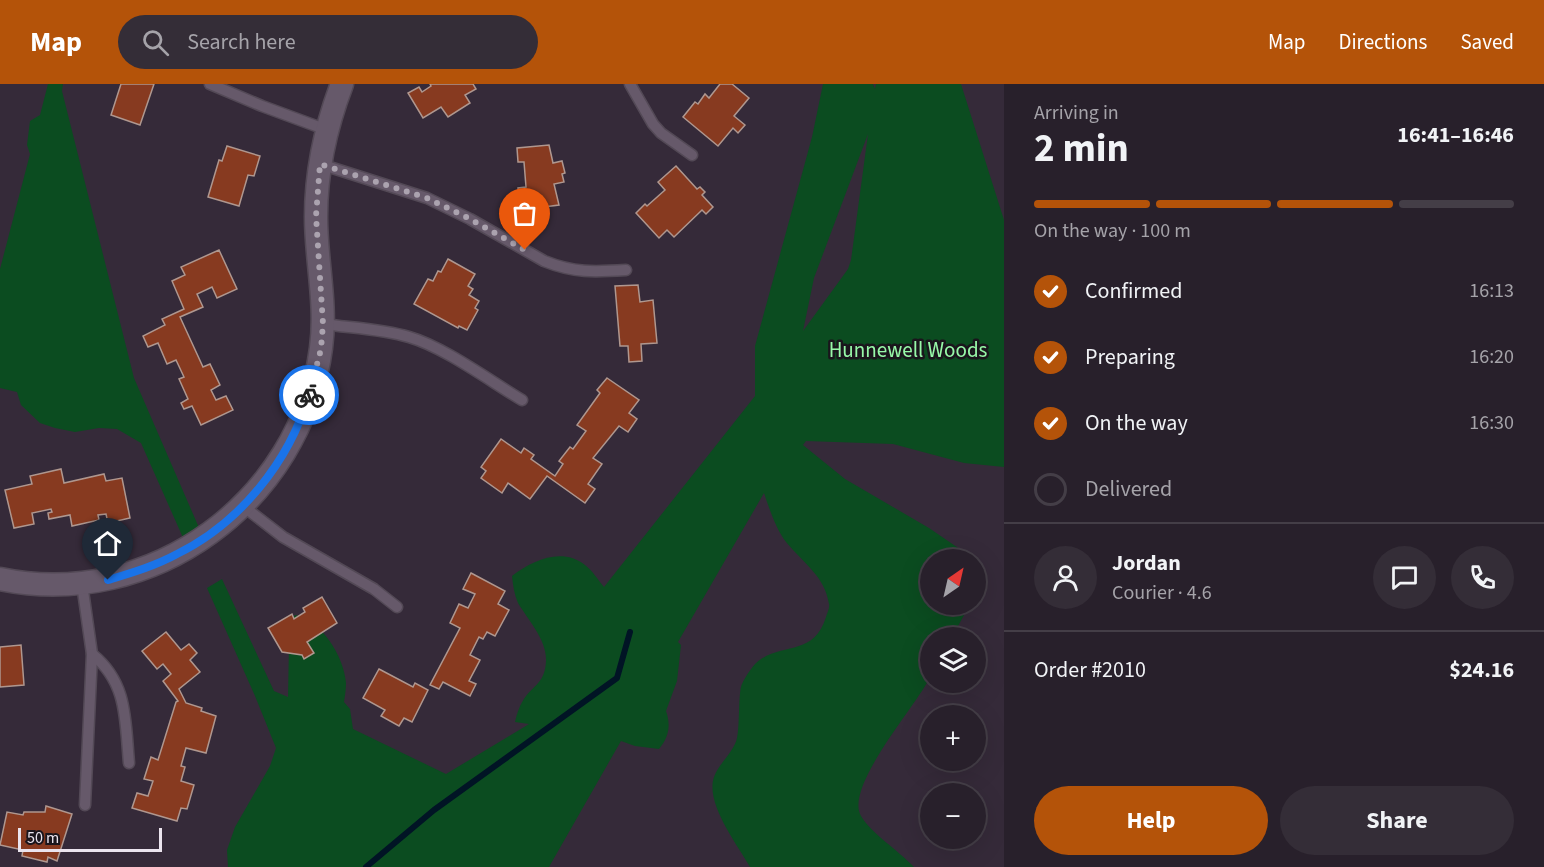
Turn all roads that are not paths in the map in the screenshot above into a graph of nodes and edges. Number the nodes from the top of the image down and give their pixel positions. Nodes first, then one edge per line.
1 (210, 84) edge
2 (342, 84) edge
3 (630, 84) edge
4 (327, 130) junction
5 (692, 155) dead end
6 (320, 164) junction
7 (626, 270) dead end
8 (323, 324) junction
9 (522, 400) dead end
10 (243, 506) junction
11 (0, 579) edge
12 (82, 584) junction
13 (397, 607) dead end
14 (92, 654) junction
15 (129, 763) dead end
16 (86, 805) dead end

1 - 4 lane
2 - 4 street
3 - 5 lane
4 - 6 street
6 - 7 lane
6 - 8 street
8 - 9 lane
8 - 10 street
10 - 12 street
10 - 13 lane
11 - 12 street
12 - 14 lane
14 - 15 lane
14 - 16 lane

